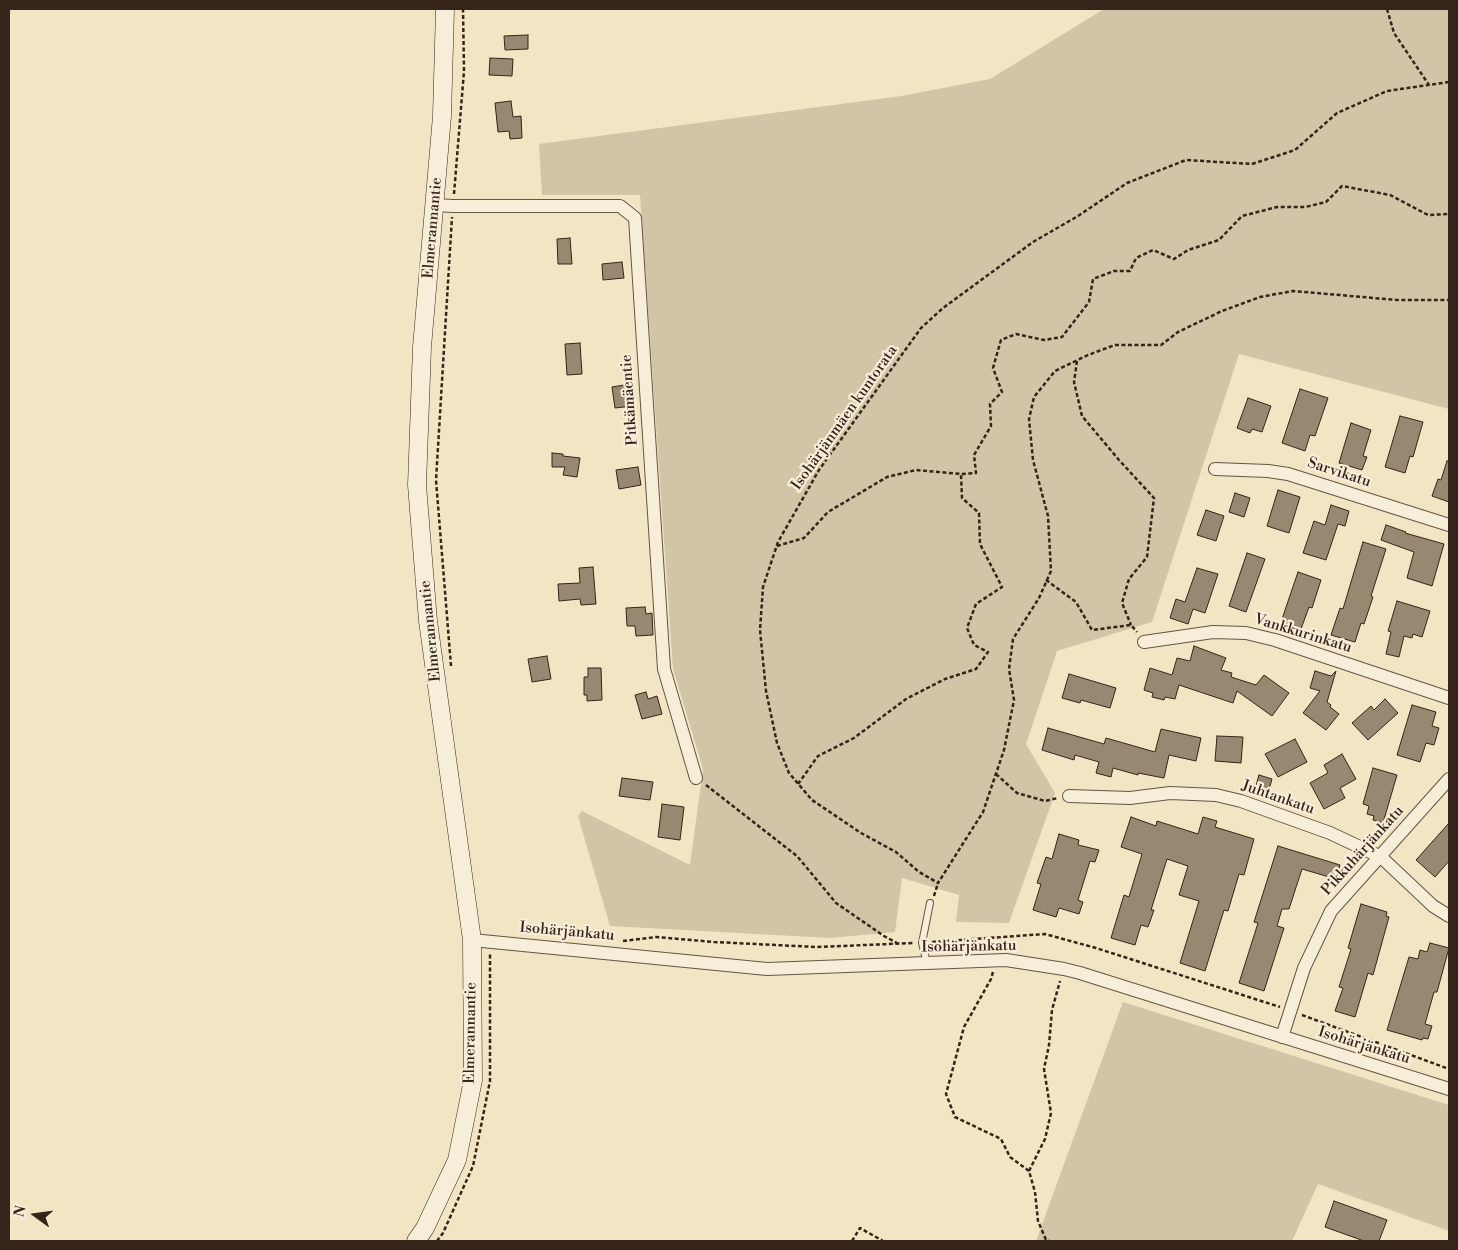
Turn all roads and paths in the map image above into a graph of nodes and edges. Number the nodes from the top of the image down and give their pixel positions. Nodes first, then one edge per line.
1 (446, 9) edge
2 (463, 9) edge
3 (1388, 9) edge
4 (1449, 82) edge
5 (1429, 85) junction
6 (435, 205) junction
7 (453, 206) junction
8 (1449, 214) edge
9 (1449, 300) edge
10 (1077, 361) junction
11 (1215, 469) dead end
12 (961, 474) junction
13 (1449, 525) edge
14 (777, 546) junction
15 (1046, 580) junction
16 (1131, 625) junction
17 (1144, 642) joint
18 (451, 669) dead end
19 (1449, 698) edge
20 (996, 774) junction
21 (696, 778) joint
22 (1449, 779) edge
23 (798, 784) junction
24 (1069, 796) joint
25 (1381, 857) junction
26 (930, 904) dead end
27 (1449, 916) edge
28 (472, 940) junction
29 (490, 941) junction
30 (622, 941) dead end
31 (899, 943) junction
32 (922, 943) junction
33 (995, 961) junction
34 (927, 964) junction
35 (1064, 969) junction
36 (1290, 1010) junction
37 (1282, 1037) junction
38 (1449, 1069) edge
39 (1449, 1089) edge
40 (1029, 1171) junction
41 (416, 1241) edge
42 (437, 1241) edge
43 (852, 1241) edge
44 (883, 1241) edge
45 (1047, 1241) edge

1 - 6 street, Elmerannantie
2 - 7 path
3 - 5 path
4 - 5 path, Isohärjänmäen kuntorata
5 - 14 path, Isohärjänmäen kuntorata
6 - 7 street, Pitkämäentie
6 - 28 street, Elmerannantie
7 - 18 path
7 - 21 street, Pitkämäentie
8 - 12 path
9 - 10 path, Isohärjänmäen kuntorata
10 - 15 path, Isohärjänmäen kuntorata
10 - 16 path
11 - 13 street, Sarvikatu
12 - 14 path
12 - 23 path
14 - 23 path, Isohärjänmäen kuntorata
15 - 16 path
15 - 20 path, Isohärjänmäen kuntorata
16 - 17 path
17 - 19 street, Vankkurinkatu
20 - 23 path, Isohärjänmäen kuntorata
20 - 24 path
21 - 31 path
22 - 25 street, Pikkuhärjänkatu
24 - 25 street, Juhtankatu
25 - 27 street, Juhtankatu
25 - 36 street, Pikkuhärjänkatu
26 - 32 lane
28 - 29 street, Isohärjänkatu
28 - 41 street, Elmerannantie
29 - 34 street, Isohärjänkatu
29 - 42 path
30 - 31 path
31 - 32 path
32 - 34 lane
32 - 36 path
33 - 34 street, Isohärjänkatu
33 - 35 street, Isohärjänkatu
33 - 40 path
35 - 37 street, Isohärjänkatu
35 - 40 path
36 - 37 street, Pikkuhärjänkatu
36 - 38 path
37 - 39 street, Isohärjänkatu
40 - 45 path
43 - 44 path

